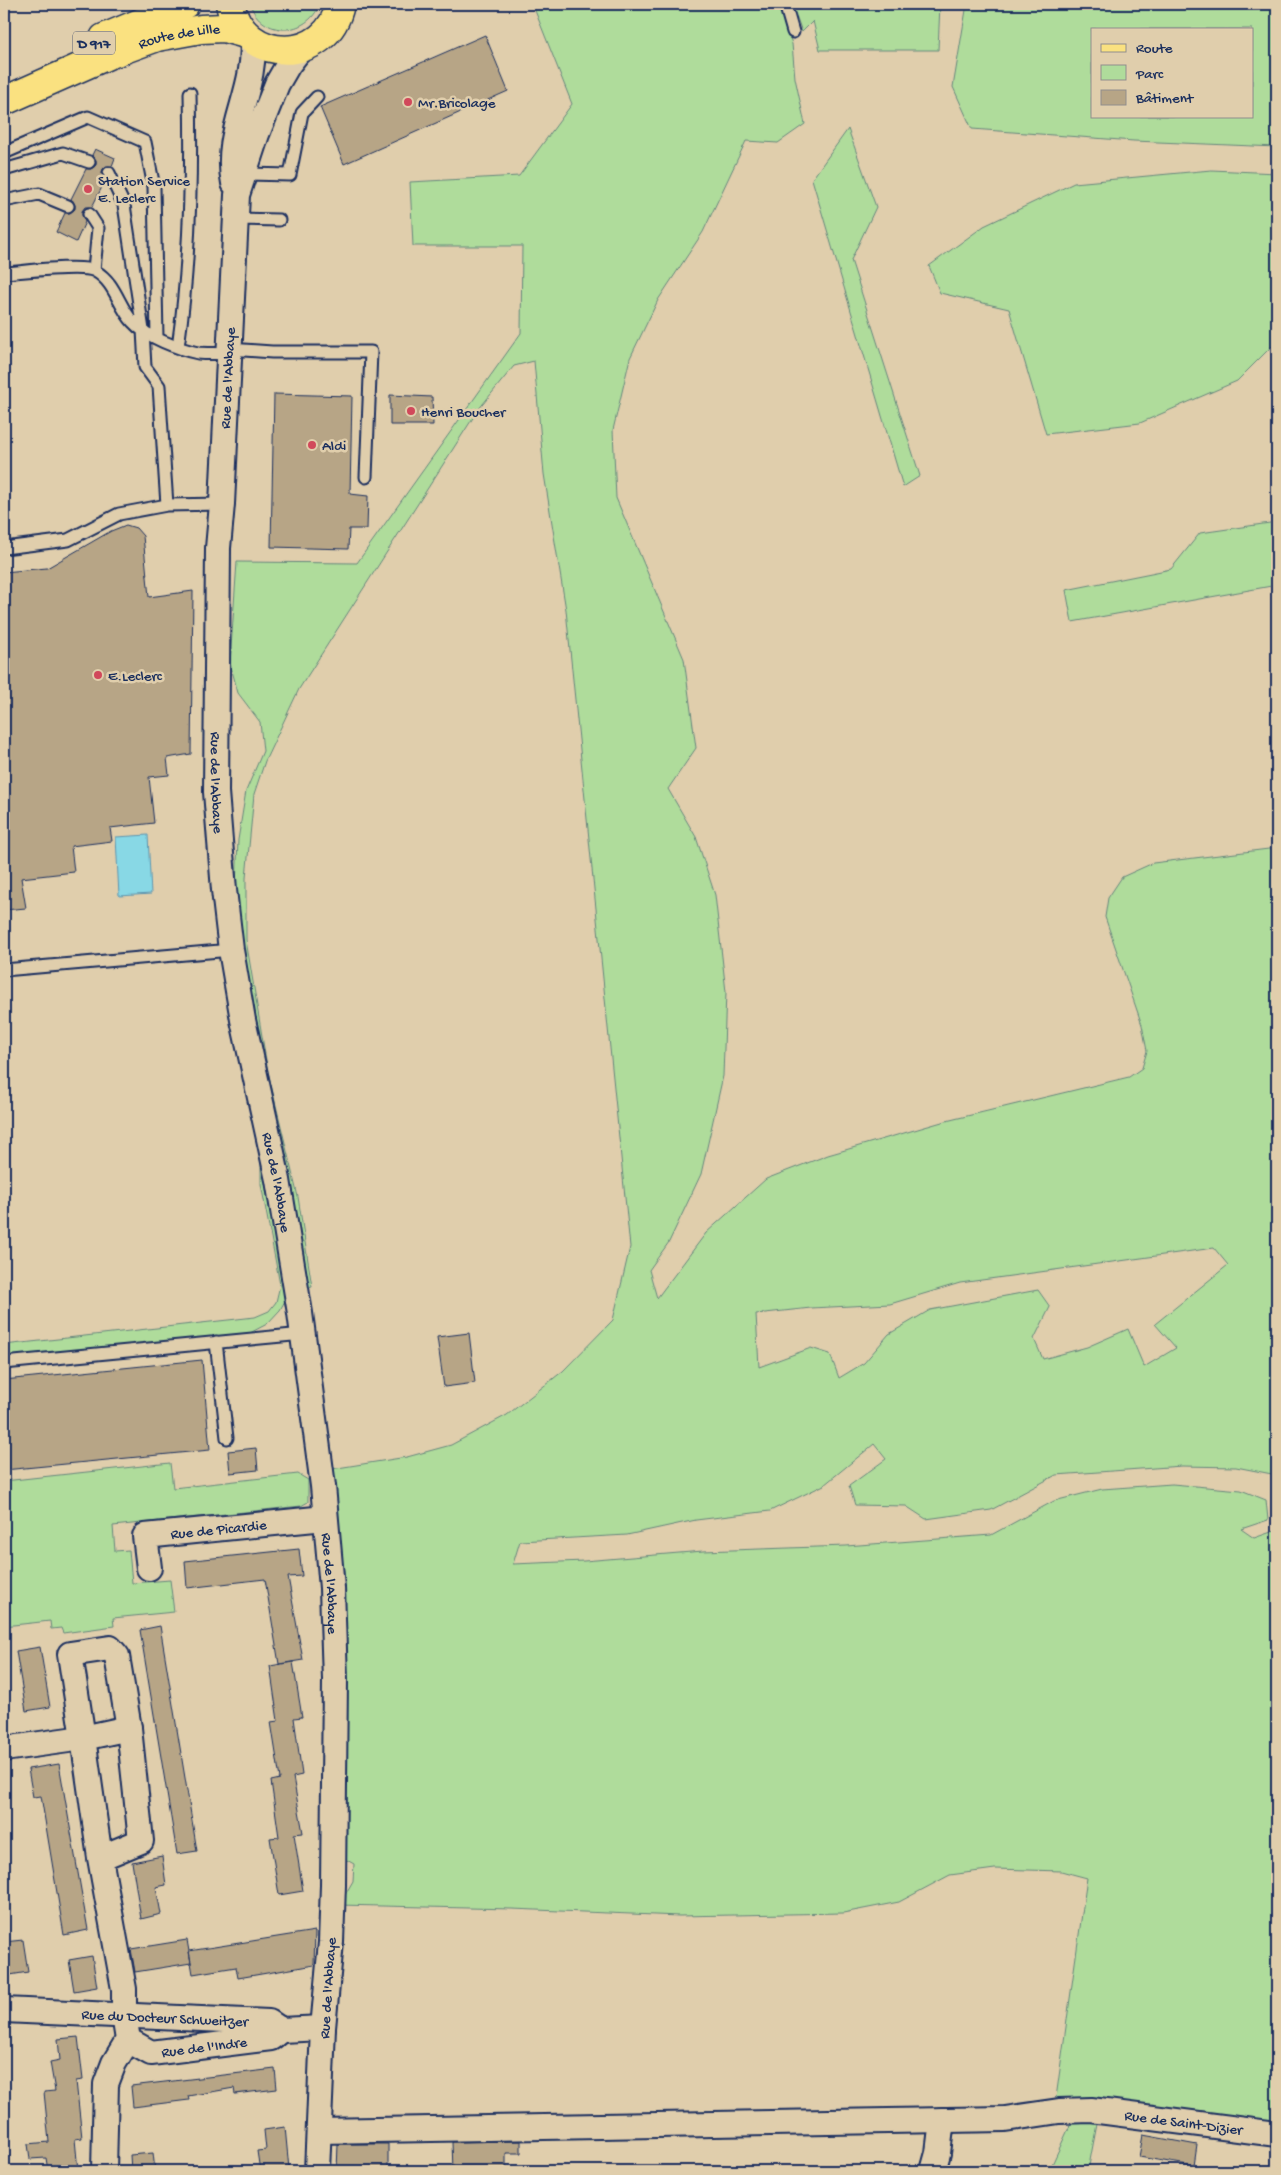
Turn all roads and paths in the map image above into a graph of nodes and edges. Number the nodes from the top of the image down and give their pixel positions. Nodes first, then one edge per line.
1 (185, 4) edge
2 (230, 4) edge
3 (340, 4) edge
4 (785, 4) edge
5 (793, 32) dead end
6 (249, 36) junction
7 (302, 47) junction
8 (4, 82) edge
9 (190, 93) dead end
10 (318, 97) dead end
11 (4, 101) edge
12 (4, 154) edge
13 (89, 162) dead end
14 (4, 170) edge
15 (108, 173) dead end
16 (240, 184) junction
17 (4, 201) edge
18 (68, 206) dead end
19 (89, 214) dead end
20 (235, 219) junction
21 (279, 220) dead end
22 (94, 270) junction
23 (4, 273) edge
24 (143, 330) junction
25 (156, 337) junction
26 (178, 347) junction
27 (229, 352) junction
28 (366, 477) dead end
29 (222, 504) junction
30 (167, 505) junction
31 (4, 548) edge
32 (231, 950) junction
33 (4, 970) edge
34 (303, 1334) junction
35 (216, 1342) junction
36 (4, 1363) edge
37 (227, 1438) dead end
38 (325, 1518) junction
39 (149, 1568) dead end
40 (129, 1728) junction
41 (83, 1738) junction
42 (4, 1748) edge
43 (100, 1858) junction
44 (4, 2010) edge
45 (124, 2014) junction
46 (323, 2028) junction
47 (281, 2030) junction
48 (128, 2040) junction
49 (942, 2120) junction
50 (319, 2131) junction
51 (1277, 2134) edge
52 (104, 2171) edge
53 (317, 2171) edge
54 (933, 2171) edge

1 - 8 main road, Route de Lille / D 917
2 - 6 main road
3 - 7 main road
4 - 5 lane
6 - 7 main road, Route de Lille
6 - 11 main road, Route de Lille / D 917
6 - 16 street, Rue de l'Abbaye
7 - 16 street, Rue de l'Abbaye
9 - 26 lane
10 - 16 lane
12 - 25 lane
13 - 14 lane
15 - 24 lane
16 - 20 street, Rue de l'Abbaye
17 - 18 lane
19 - 22 lane
20 - 21 lane
20 - 27 street, Rue de l'Abbaye
22 - 23 lane
22 - 24 lane
24 - 25 lane
24 - 30 lane
25 - 26 lane
26 - 27 lane
27 - 28 lane
27 - 29 street, Rue de l'Abbaye
29 - 30 lane
29 - 32 street, Rue de l'Abbaye
30 - 31 lane
32 - 33 lane
32 - 34 street, Rue de l'Abbaye
34 - 35 lane
34 - 38 street, Rue de l'Abbaye
35 - 36 lane
35 - 37 lane
38 - 39 street, Rue de Picardie
38 - 46 street, Rue de l'Abbaye
40 - 41 street
40 - 41 street
40 - 43 street
41 - 42 street
41 - 43 street
43 - 45 street
44 - 45 street, Rue du Docteur Schweitzer
45 - 47 street, Rue du Docteur Schweitzer
45 - 48 street
46 - 47 street, Rue du Docteur Schweitzer
46 - 50 street, Rue de l'Abbaye
47 - 48 street, Rue de l'Indre
48 - 52 street
49 - 50 street, Rue de Saint-Dizier
49 - 51 street, Rue de Saint-Dizier
49 - 54 street
50 - 53 street, Rue de l'Abbaye

